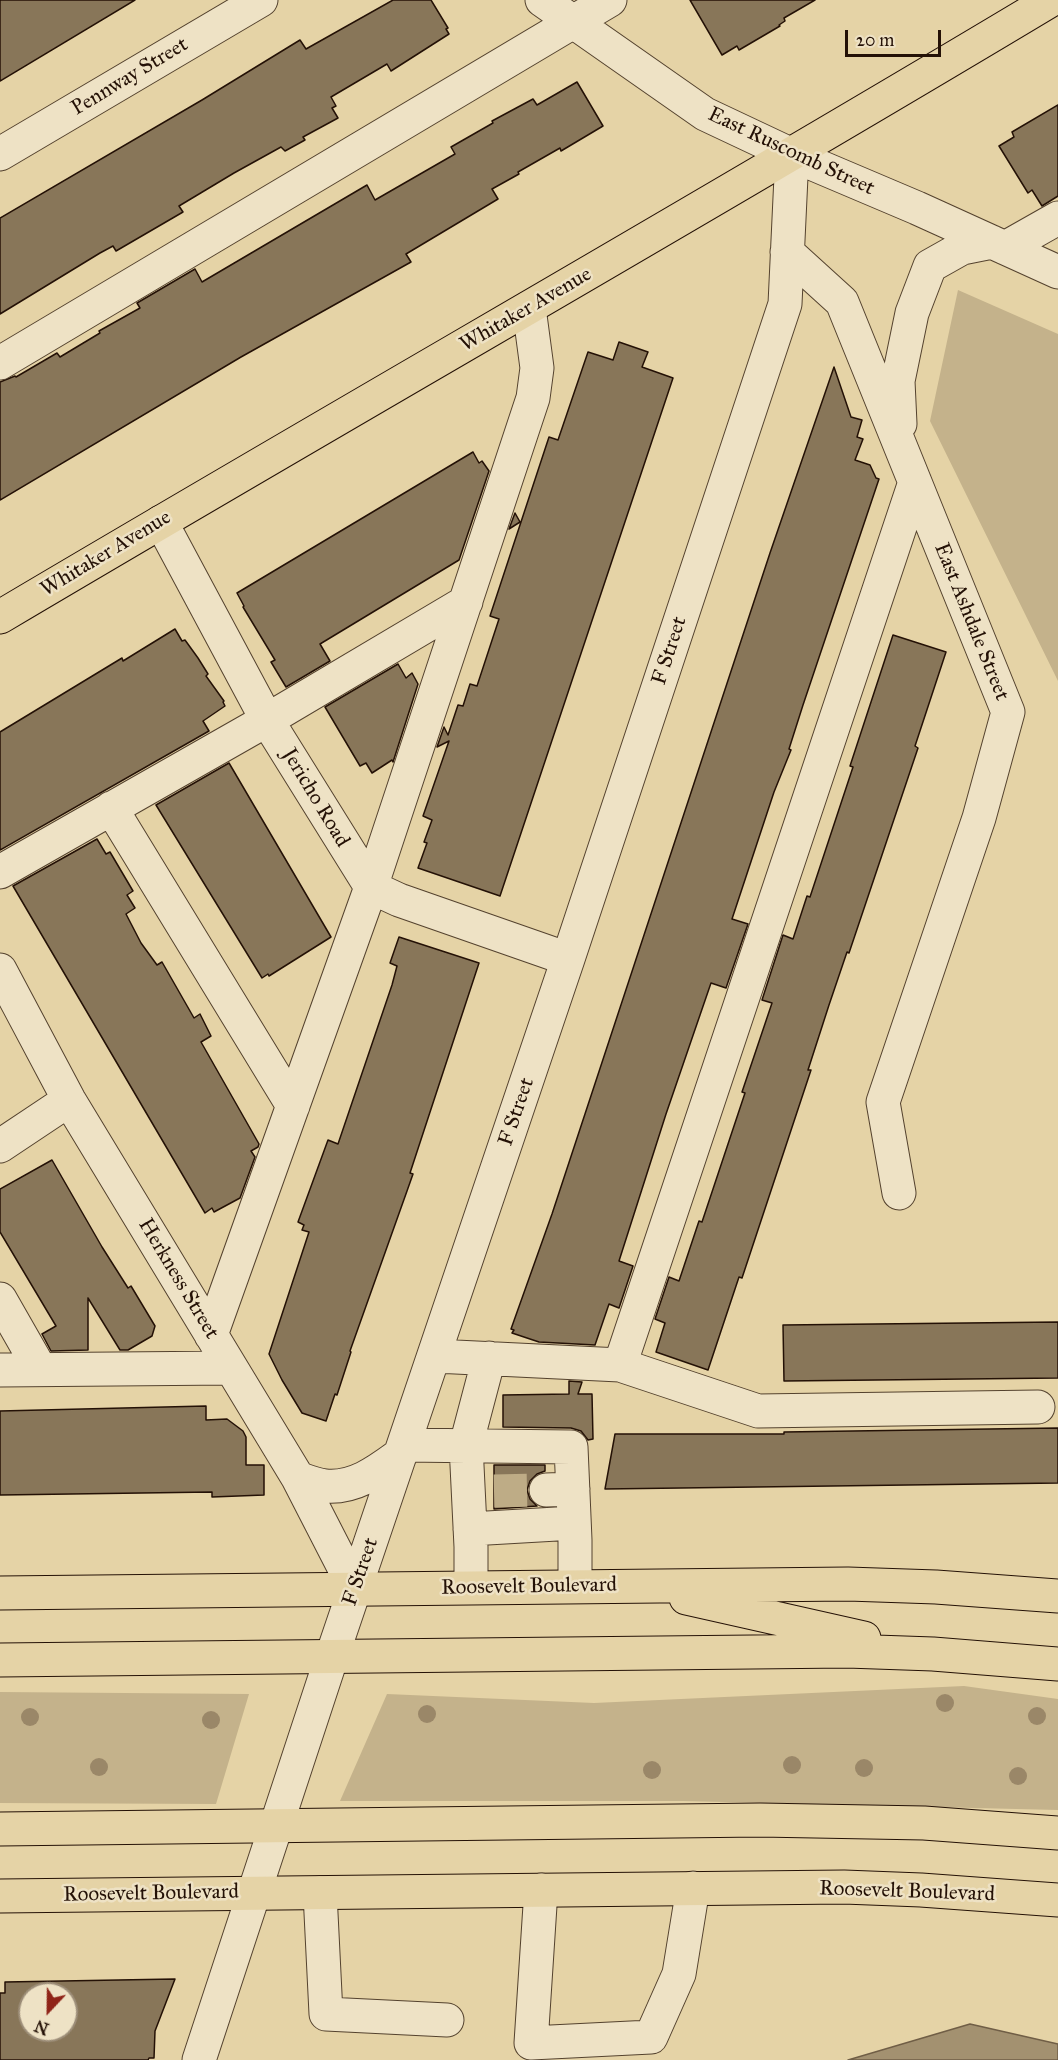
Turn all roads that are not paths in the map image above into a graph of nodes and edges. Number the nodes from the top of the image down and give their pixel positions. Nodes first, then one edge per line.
1 (261, 0) edge
2 (542, 0) edge
3 (610, 0) edge
4 (1052, 0) edge
5 (573, 22) junction
6 (0, 154) edge
7 (792, 156) junction
8 (1058, 218) edge
9 (998, 245) junction
10 (787, 252) junction
11 (1058, 272) edge
12 (529, 308) junction
13 (0, 363) edge
14 (900, 447) junction
15 (915, 482) junction
16 (161, 522) junction
17 (466, 602) junction
18 (0, 617) edge
19 (267, 720) junction
20 (111, 808) junction
21 (0, 872) edge
22 (371, 887) junction
23 (568, 959) junction
24 (0, 970) edge
25 (69, 1100) junction
26 (293, 1106) junction
27 (0, 1146) edge
28 (898, 1193) dead end
29 (0, 1299) edge
30 (211, 1335) junction
31 (435, 1356) junction
32 (489, 1358) junction
33 (620, 1365) junction
34 (231, 1368) junction
35 (0, 1370) edge
36 (40, 1370) junction
37 (1038, 1407) dead end
38 (466, 1445) junction
39 (403, 1449) junction
40 (298, 1478) junction
41 (574, 1523) junction
42 (470, 1529) junction
43 (575, 1586) junction
44 (632, 1586) junction
45 (471, 1587) junction
46 (355, 1589) junction
47 (0, 1593) edge
48 (1058, 1596) edge
49 (933, 1654) junction
50 (332, 1656) junction
51 (0, 1660) edge
52 (1058, 1664) edge
53 (276, 1826) junction
54 (0, 1829) edge
55 (1058, 1833) edge
56 (693, 1888) junction
57 (541, 1890) junction
58 (254, 1893) junction
59 (320, 1893) junction
60 (0, 1896) edge
61 (1058, 1900) edge
62 (447, 2020) dead end
63 (199, 2060) edge

1 - 6 street, Pennway Street
2 - 5 street, East Ruscomb Street
3 - 5 street
4 - 7 main road, Whitaker Avenue
5 - 7 street, East Ruscomb Street
5 - 13 street
7 - 9 street, East Ruscomb Street
7 - 10 street, F Street
7 - 12 main road, Whitaker Avenue
8 - 9 street
9 - 11 street, East Ruscomb Street
9 - 14 street
10 - 14 street, East Ashdale Street
10 - 23 street, F Street
12 - 16 main road, Whitaker Avenue
12 - 17 street
14 - 15 street, East Ashdale Street
15 - 28 street, East Ashdale Street
15 - 33 street
16 - 18 main road, Whitaker Avenue
16 - 19 street, Jericho Road
17 - 19 street
17 - 22 street
19 - 20 street
19 - 22 street, Jericho Road
20 - 21 street
20 - 26 street
22 - 23 street
22 - 26 street
23 - 31 street, F Street
24 - 25 street, Herkness Street
25 - 27 street
25 - 30 street, Herkness Street
26 - 30 street
29 - 36 street
30 - 34 street, Herkness Street
31 - 32 street
31 - 39 street, F Street
32 - 33 street
32 - 38 street
33 - 37 street
34 - 36 street
34 - 40 street, Herkness Street
35 - 36 street
38 - 39 street
38 - 41 street
38 - 42 street
39 - 40 street
39 - 46 street, F Street
40 - 46 street, Herkness Street
41 - 42 street
41 - 43 street
42 - 45 street
43 - 44 main road, Roosevelt Boulevard
43 - 45 main road, Roosevelt Boulevard
44 - 48 main road, Roosevelt Boulevard
44 - 49 main road
45 - 46 main road, Roosevelt Boulevard
46 - 47 main road, Roosevelt Boulevard
46 - 50 street, F Street
49 - 50 main road
49 - 52 main road
50 - 51 main road
50 - 53 street, F Street
53 - 54 main road
53 - 55 main road
53 - 58 street, F Street
56 - 57 main road, Roosevelt Boulevard
56 - 57 street
56 - 61 main road, Roosevelt Boulevard
57 - 59 main road, Roosevelt Boulevard
58 - 59 main road, Roosevelt Boulevard
58 - 60 main road, Roosevelt Boulevard
58 - 63 street, F Street
59 - 62 street

